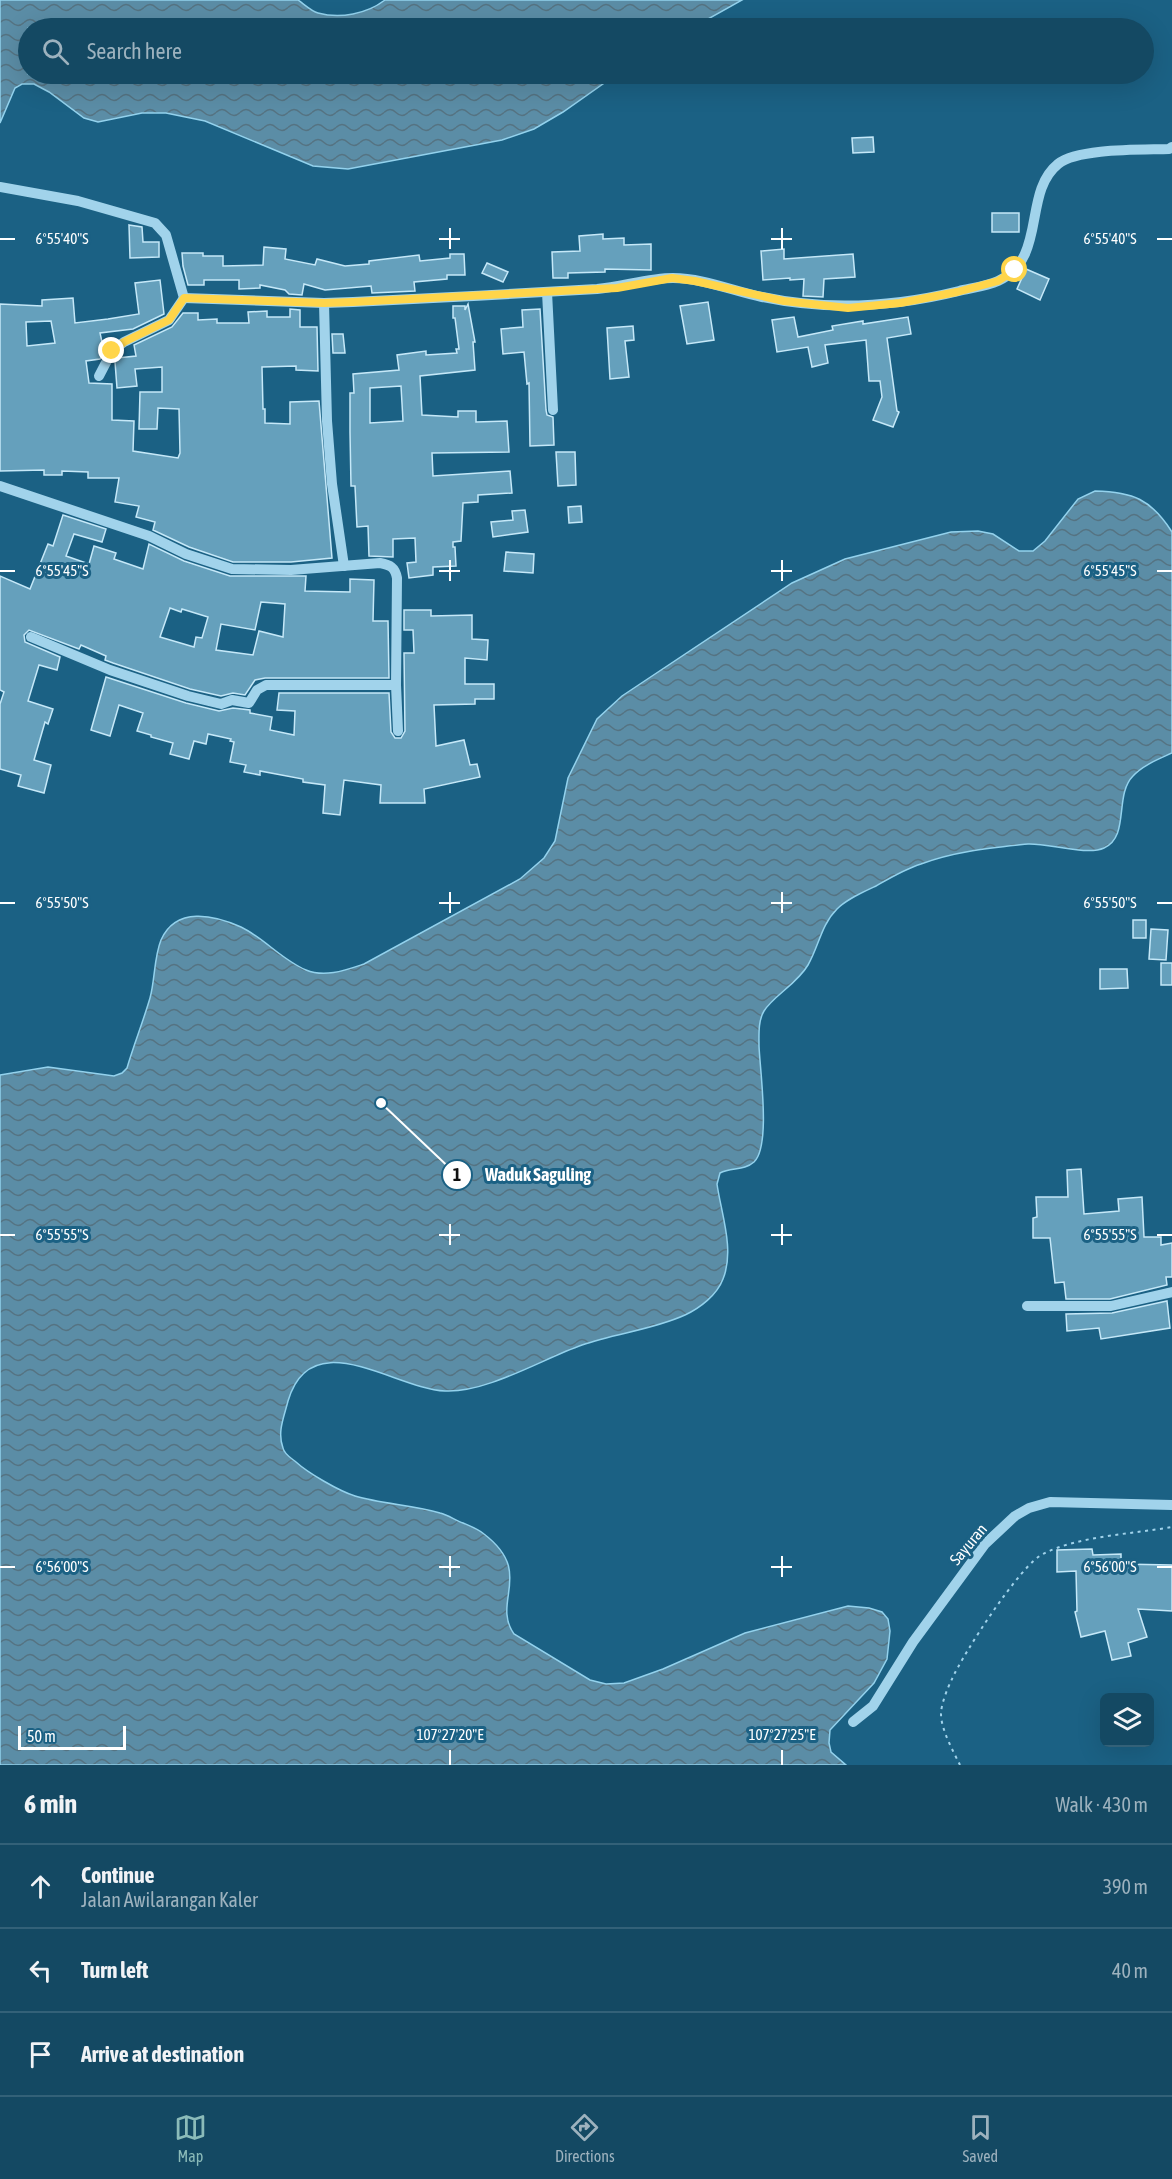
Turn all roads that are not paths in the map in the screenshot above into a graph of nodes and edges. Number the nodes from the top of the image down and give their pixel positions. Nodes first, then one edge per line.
1 (1172, 147) edge
2 (0, 187) edge
3 (547, 292) junction
4 (184, 298) junction
5 (324, 303) junction
6 (99, 376) dead end
7 (553, 410) dead end
8 (0, 486) edge
9 (344, 566) junction
10 (31, 637) dead end
11 (396, 685) junction
12 (398, 731) dead end
13 (1172, 1292) edge
14 (1027, 1306) dead end
15 (1172, 1505) edge
16 (853, 1722) dead end

1 - 3 street
2 - 4 street
3 - 5 street
3 - 7 street
4 - 5 street
4 - 6 street
5 - 9 street
8 - 9 street
9 - 11 street
10 - 11 street
11 - 12 street
13 - 14 street
15 - 16 street, Sayuran

